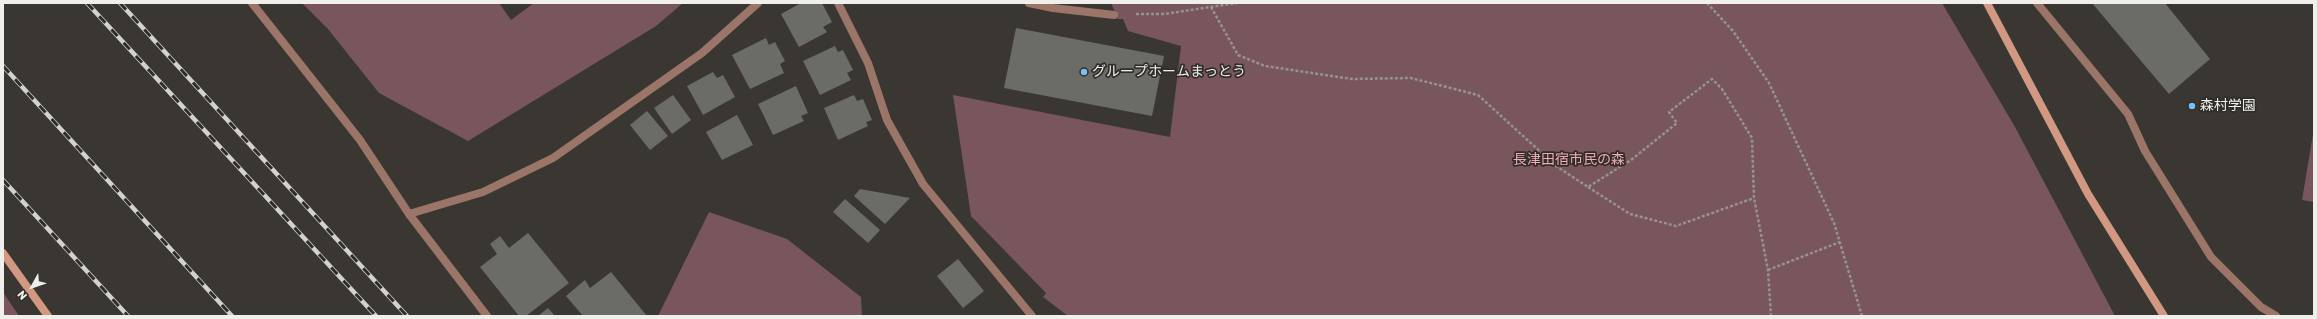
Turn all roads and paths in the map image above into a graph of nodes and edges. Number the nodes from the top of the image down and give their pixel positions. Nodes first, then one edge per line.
1 (252, 3) edge
2 (758, 3) edge
3 (838, 3) edge
4 (1029, 3) edge
5 (1237, 3) edge
6 (1707, 3) edge
7 (1987, 3) edge
8 (2036, 3) edge
9 (1211, 7) junction
10 (1114, 15) joint
11 (1588, 187) junction
12 (1754, 198) junction
13 (409, 214) junction
14 (1840, 242) junction
15 (3, 253) edge
16 (1768, 270) junction
17 (48, 316) edge
18 (486, 316) edge
19 (1032, 316) edge
20 (1771, 316) edge
21 (1862, 316) edge
22 (2164, 316) edge
23 (2276, 316) edge

1 - 13 street
2 - 13 street
3 - 19 street
4 - 10 street
5 - 9 path
6 - 14 path
7 - 22 street
8 - 23 street
9 - 10 path
9 - 11 path
11 - 12 path
11 - 12 path
12 - 16 path
13 - 18 street
14 - 16 path
14 - 21 path
15 - 17 street
16 - 20 path

